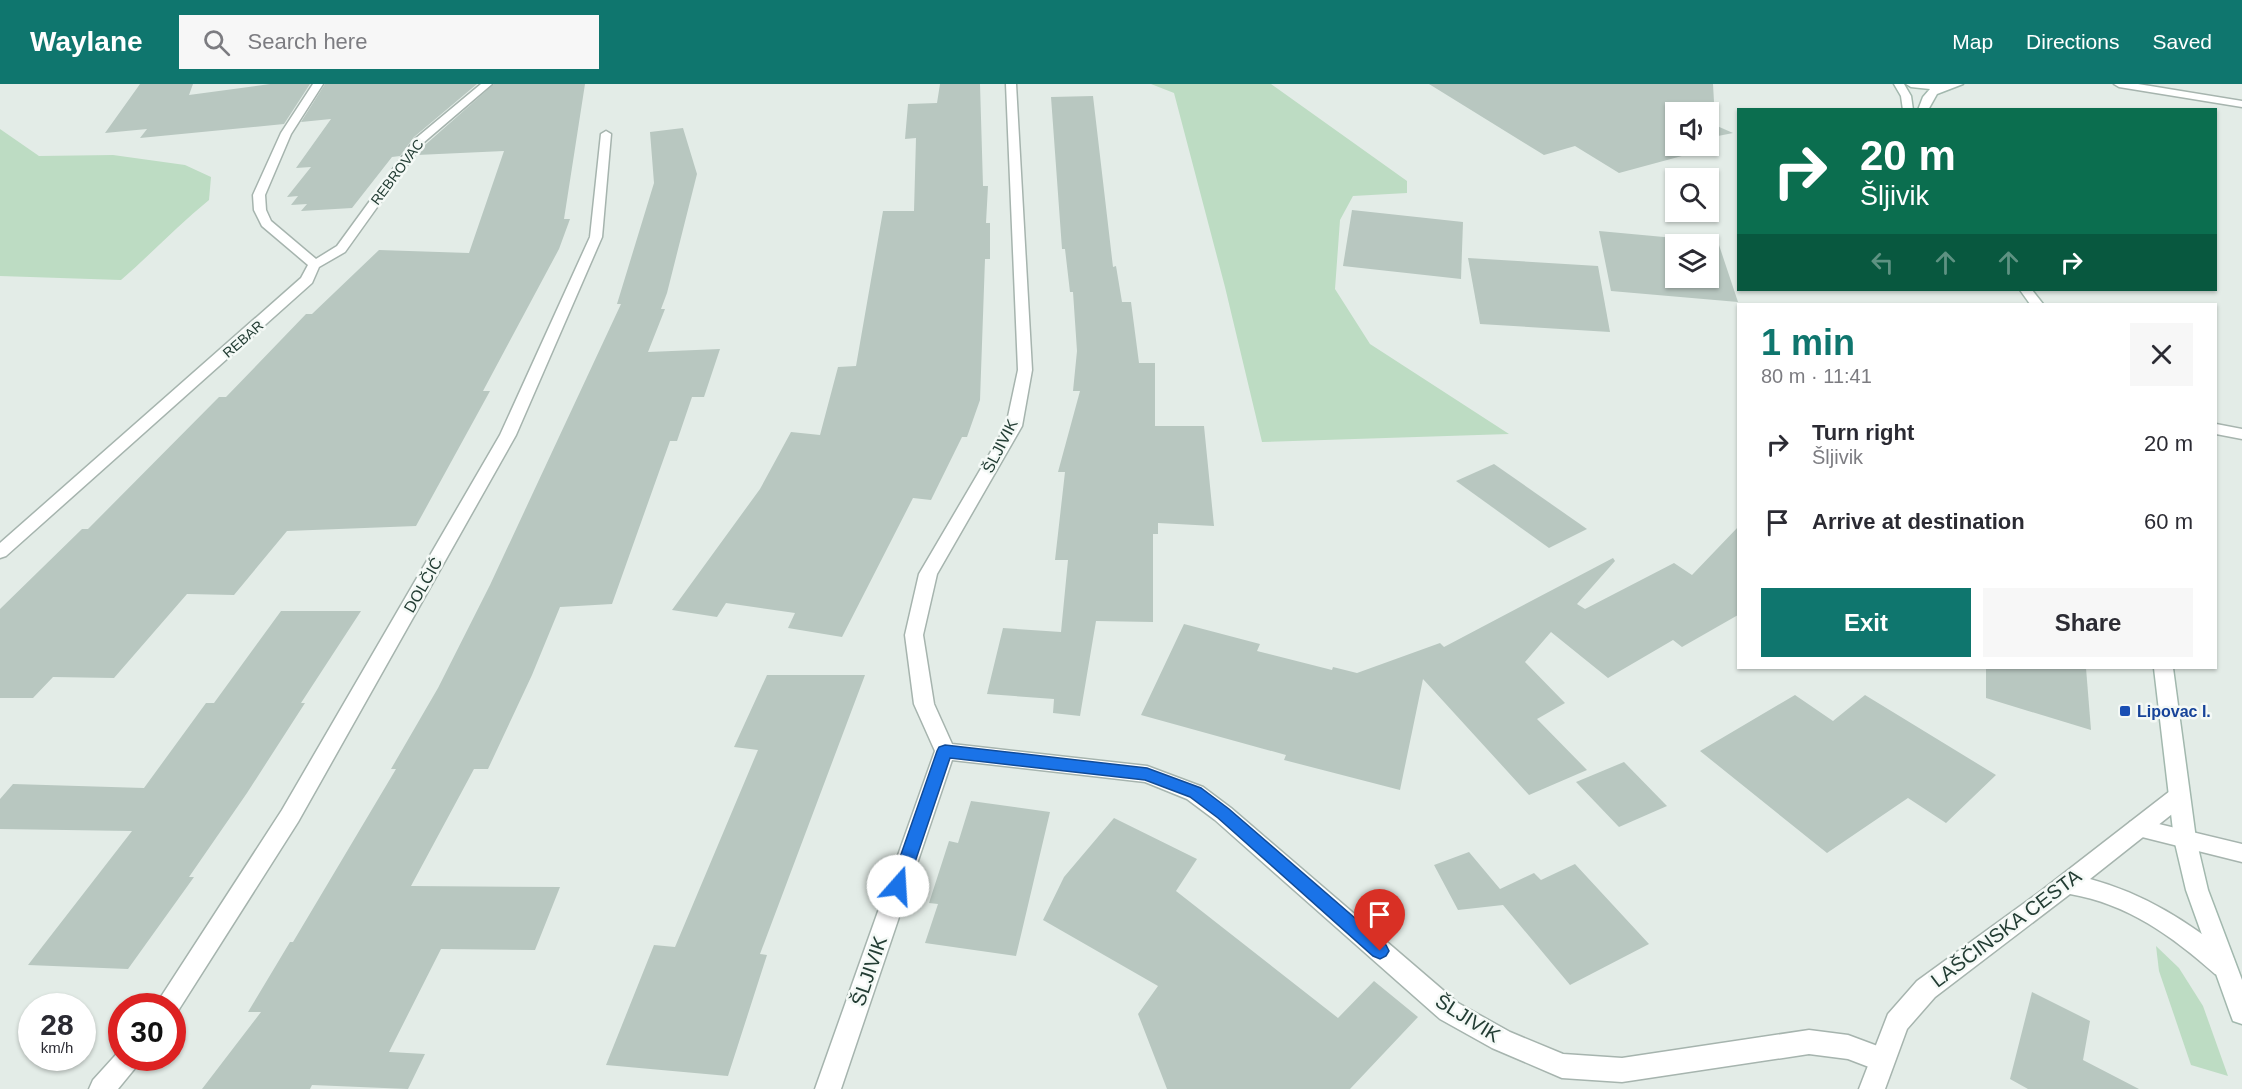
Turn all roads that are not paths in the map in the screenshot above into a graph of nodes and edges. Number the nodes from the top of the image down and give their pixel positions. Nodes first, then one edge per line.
1 (318, 84) edge
2 (488, 84) edge
3 (1011, 84) edge
4 (1899, 84) edge
5 (1911, 84) edge
6 (1958, 84) edge
7 (2119, 84) edge
8 (1946, 86) junction
9 (2242, 104) edge
10 (1908, 108) edge
11 (1924, 108) edge
12 (606, 134) dead end
13 (314, 265) junction
14 (2217, 429) edge
15 (2242, 434) edge
16 (0, 552) edge
17 (2163, 669) edge
18 (945, 751) junction
19 (2178, 797) junction
20 (2138, 828) junction
21 (2185, 839) junction
22 (2242, 853) edge
23 (2065, 884) junction
24 (2224, 966) junction
25 (175, 993) edge
26 (2242, 1013) edge
27 (1882, 1060) junction
28 (117, 1071) edge
29 (102, 1089) edge
30 (828, 1089) edge
31 (1872, 1089) edge

1 - 13 street
2 - 13 street, REBROVAC
3 - 18 street, ŠLJIVIK
4 - 10 street
5 - 8 street
6 - 8 street
7 - 9 street
8 - 11 street
12 - 25 street, DOLČIĆ
13 - 16 street, REBAR
14 - 15 street
17 - 19 street
18 - 27 street, ŠLJIVIK
18 - 30 street, ŠLJIVIK
19 - 20 street, LAŠČINSKA CESTA
19 - 21 street
20 - 21 street
20 - 23 street, LAŠČINSKA CESTA
21 - 22 street
21 - 24 street
23 - 24 street
23 - 27 street, LAŠČINSKA CESTA
24 - 26 street
27 - 31 street, LAŠČINSKA CESTA
28 - 29 street

